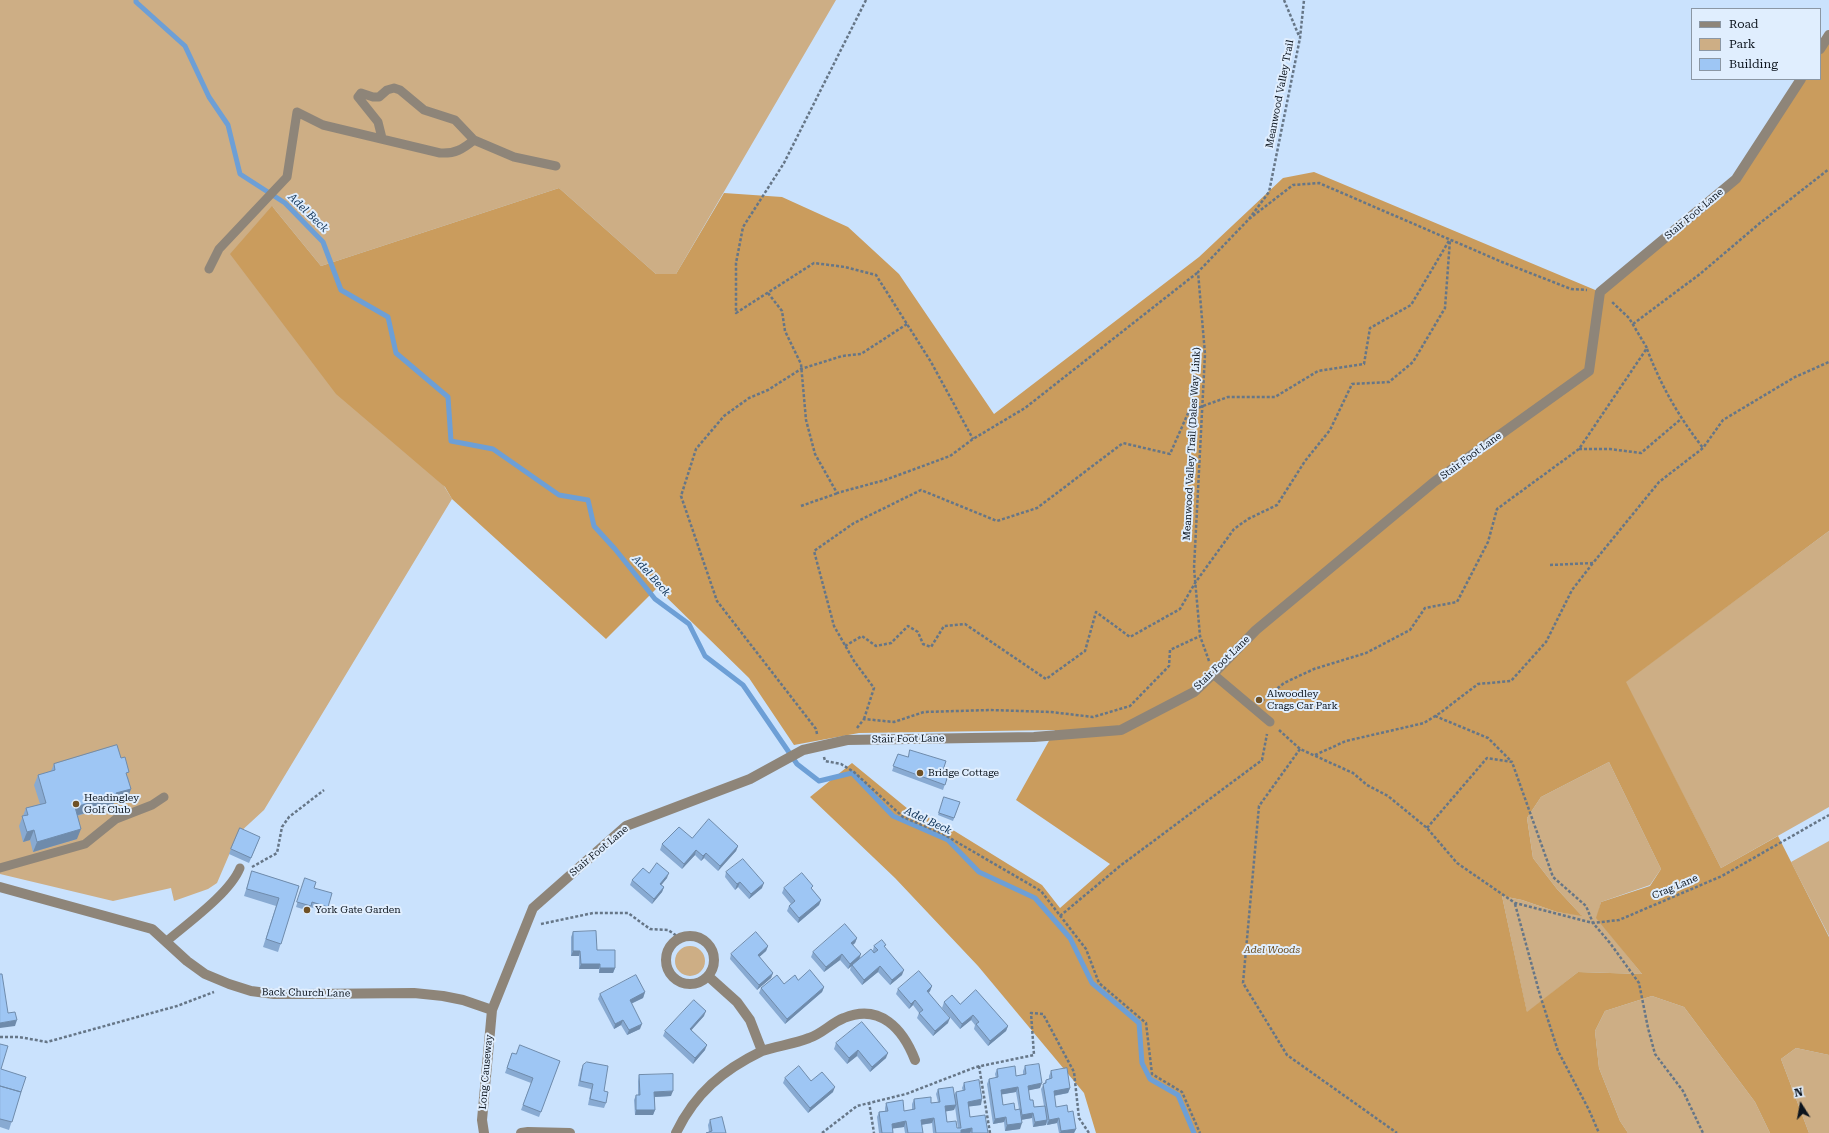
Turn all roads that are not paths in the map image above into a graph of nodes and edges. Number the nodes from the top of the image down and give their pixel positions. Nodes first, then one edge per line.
1 (1829, 35) edge
2 (1821, 47) edge
3 (1800, 80) edge
4 (382, 138) junction
5 (474, 140) junction
6 (556, 166) dead end
7 (209, 268) dead end
8 (1213, 674) junction
9 (1270, 722) road end
10 (164, 797) dead end
11 (0, 868) edge
12 (240, 868) road end
13 (0, 887) edge
14 (167, 941) junction
15 (708, 976) junction
16 (492, 1010) junction
17 (762, 1051) junction
18 (915, 1060) dead end
19 (484, 1133) edge
20 (522, 1133) edge
21 (570, 1133) edge
22 (676, 1133) edge

1 - 2 street
3 - 8 street, Stair Foot Lane
4 - 5 lane
4 - 5 lane
4 - 7 lane
5 - 6 lane
8 - 9 lane
8 - 16 street, Stair Foot Lane
10 - 11 lane
12 - 14 lane
13 - 14 street, Back Church Lane
14 - 16 street, Back Church Lane
15 - 15 street
15 - 17 street
16 - 19 street, Long Causeway
17 - 18 street
17 - 22 street
20 - 21 street

